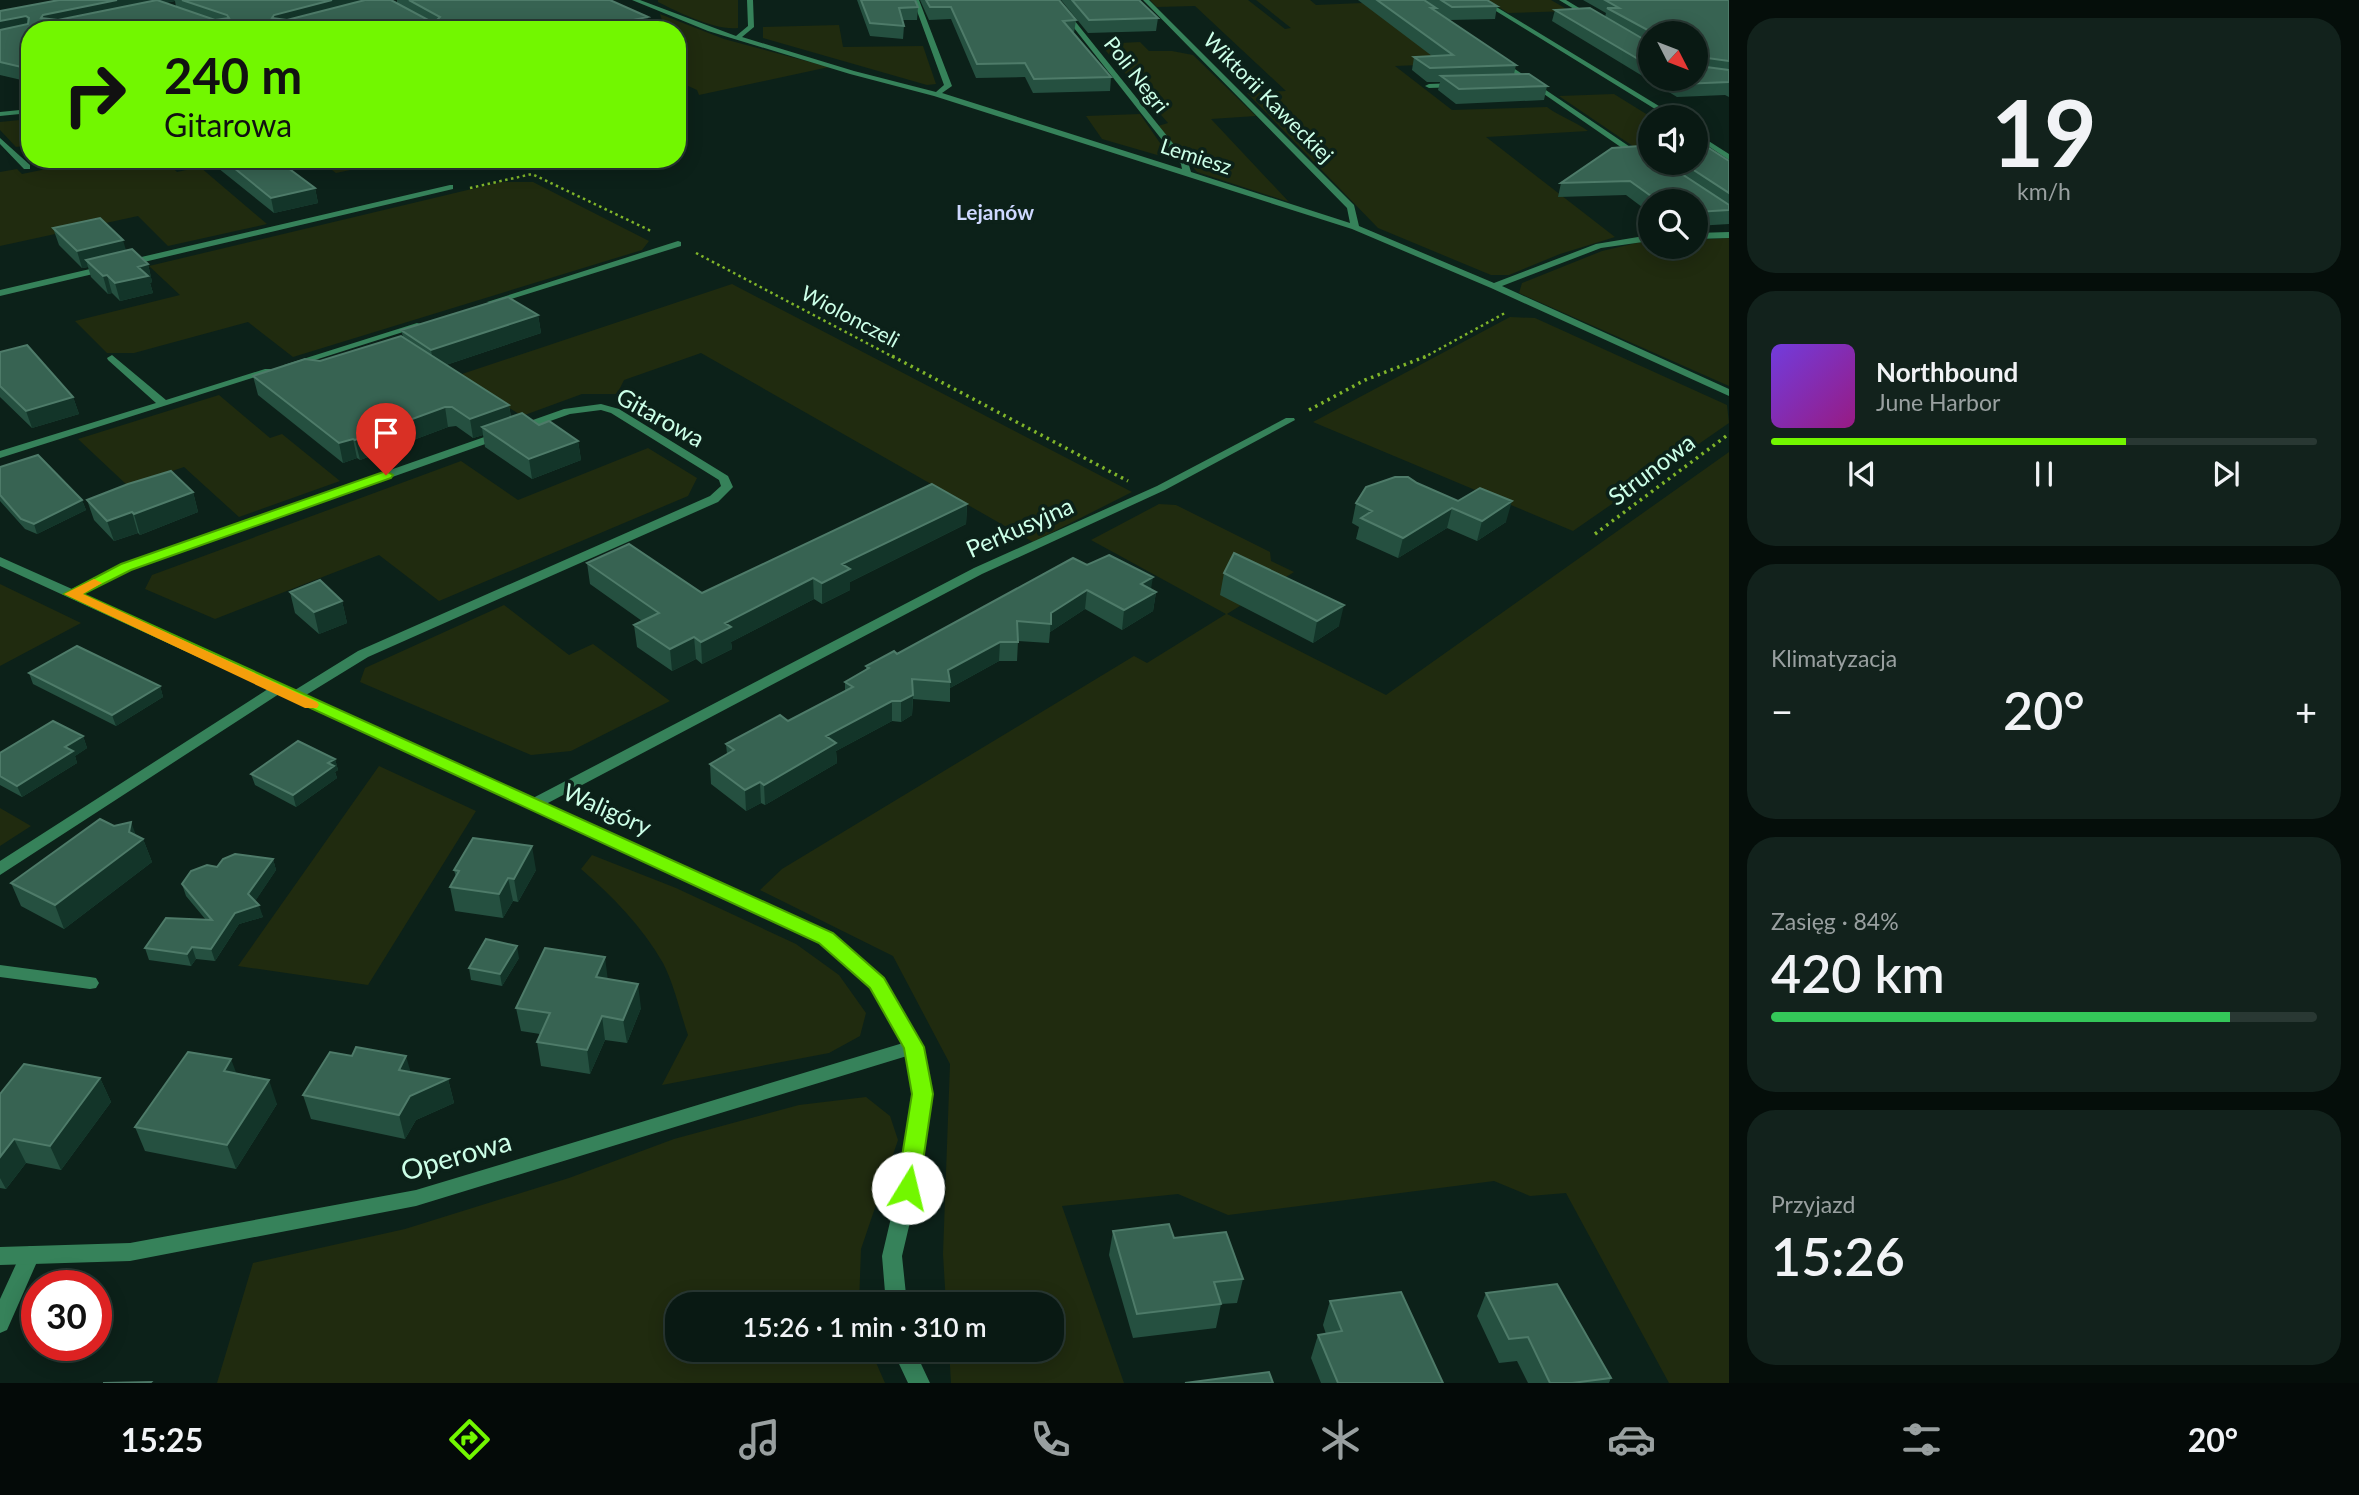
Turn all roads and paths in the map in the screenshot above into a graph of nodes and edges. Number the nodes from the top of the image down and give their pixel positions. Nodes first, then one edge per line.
1 (635, 0) edge
2 (750, 0) edge
3 (916, 0) edge
4 (1055, 0) edge
5 (1146, 0) edge
6 (1481, 0) edge
7 (1562, 0) edge
8 (1595, 19) edge
9 (684, 21) edge
10 (686, 22) edge
11 (738, 37) junction
12 (1487, 53) edge
13 (1518, 83) edge
14 (1531, 83) junction
15 (1468, 85) edge
16 (1429, 86) edge
17 (937, 94) junction
18 (1653, 105) edge
19 (21, 112) edge
20 (0, 114) edge
21 (0, 139) edge
22 (1708, 143) edge
23 (1638, 155) edge
24 (1729, 158) edge
25 (21, 161) edge
26 (1187, 172) junction
27 (450, 187) joint
28 (1355, 227) junction
29 (1729, 235) edge
30 (1708, 236) edge
31 (1638, 240) edge
32 (678, 244) junction
33 (1494, 286) junction
34 (0, 293) edge
35 (1531, 303) junction
36 (480, 306) edge
37 (428, 322) edge
38 (112, 358) dead end
39 (1729, 393) edge
40 (164, 404) junction
41 (1290, 420) joint
42 (1729, 434) edge
43 (0, 455) edge
44 (1151, 492) junction
45 (1595, 534) dead end
46 (0, 561) edge
47 (71, 594) junction
48 (278, 688) junction
49 (294, 697) junction
50 (532, 804) junction
51 (0, 869) edge
52 (0, 971) edge
53 (90, 983) dead end
54 (914, 1047) junction
55 (30, 1255) junction
56 (0, 1256) edge
57 (896, 1292) edge
58 (0, 1323) edge
59 (909, 1362) edge
60 (919, 1383) edge

1 - 9 street, Lemiesz
2 - 11 street
3 - 17 street
4 - 26 street, Poli Negri
5 - 28 street, Wiktorii Kaweckiej
6 - 18 street
7 - 8 street
10 - 11 street, Lemiesz
11 - 17 street, Lemiesz
12 - 14 street
13 - 14 street
14 - 23 street
15 - 16 street
17 - 26 street, Lemiesz
19 - 20 street
21 - 25 street
22 - 24 street
26 - 28 street, Lemiesz
27 - 32 path, Wiolonczeli
27 - 34 street
28 - 33 street, Lemiesz
29 - 30 street
31 - 33 street
32 - 36 street
32 - 44 path, Wiolonczeli
33 - 35 street, Lemiesz
35 - 39 street, Lemiesz
35 - 41 path
37 - 40 street
38 - 40 street
40 - 43 street
41 - 44 street, Perkusyjna
42 - 45 path, Strunowa
44 - 50 street, Perkusyjna
46 - 47 street, Waligóry
47 - 48 street, Waligóry
47 - 49 street, Gitarowa
48 - 49 street, Waligóry
48 - 51 street
49 - 50 street, Waligóry
50 - 54 street, Waligóry
52 - 53 street
54 - 55 street, Operowa
54 - 57 street, Waligóry
55 - 56 street, Operowa
55 - 58 street
59 - 60 street

